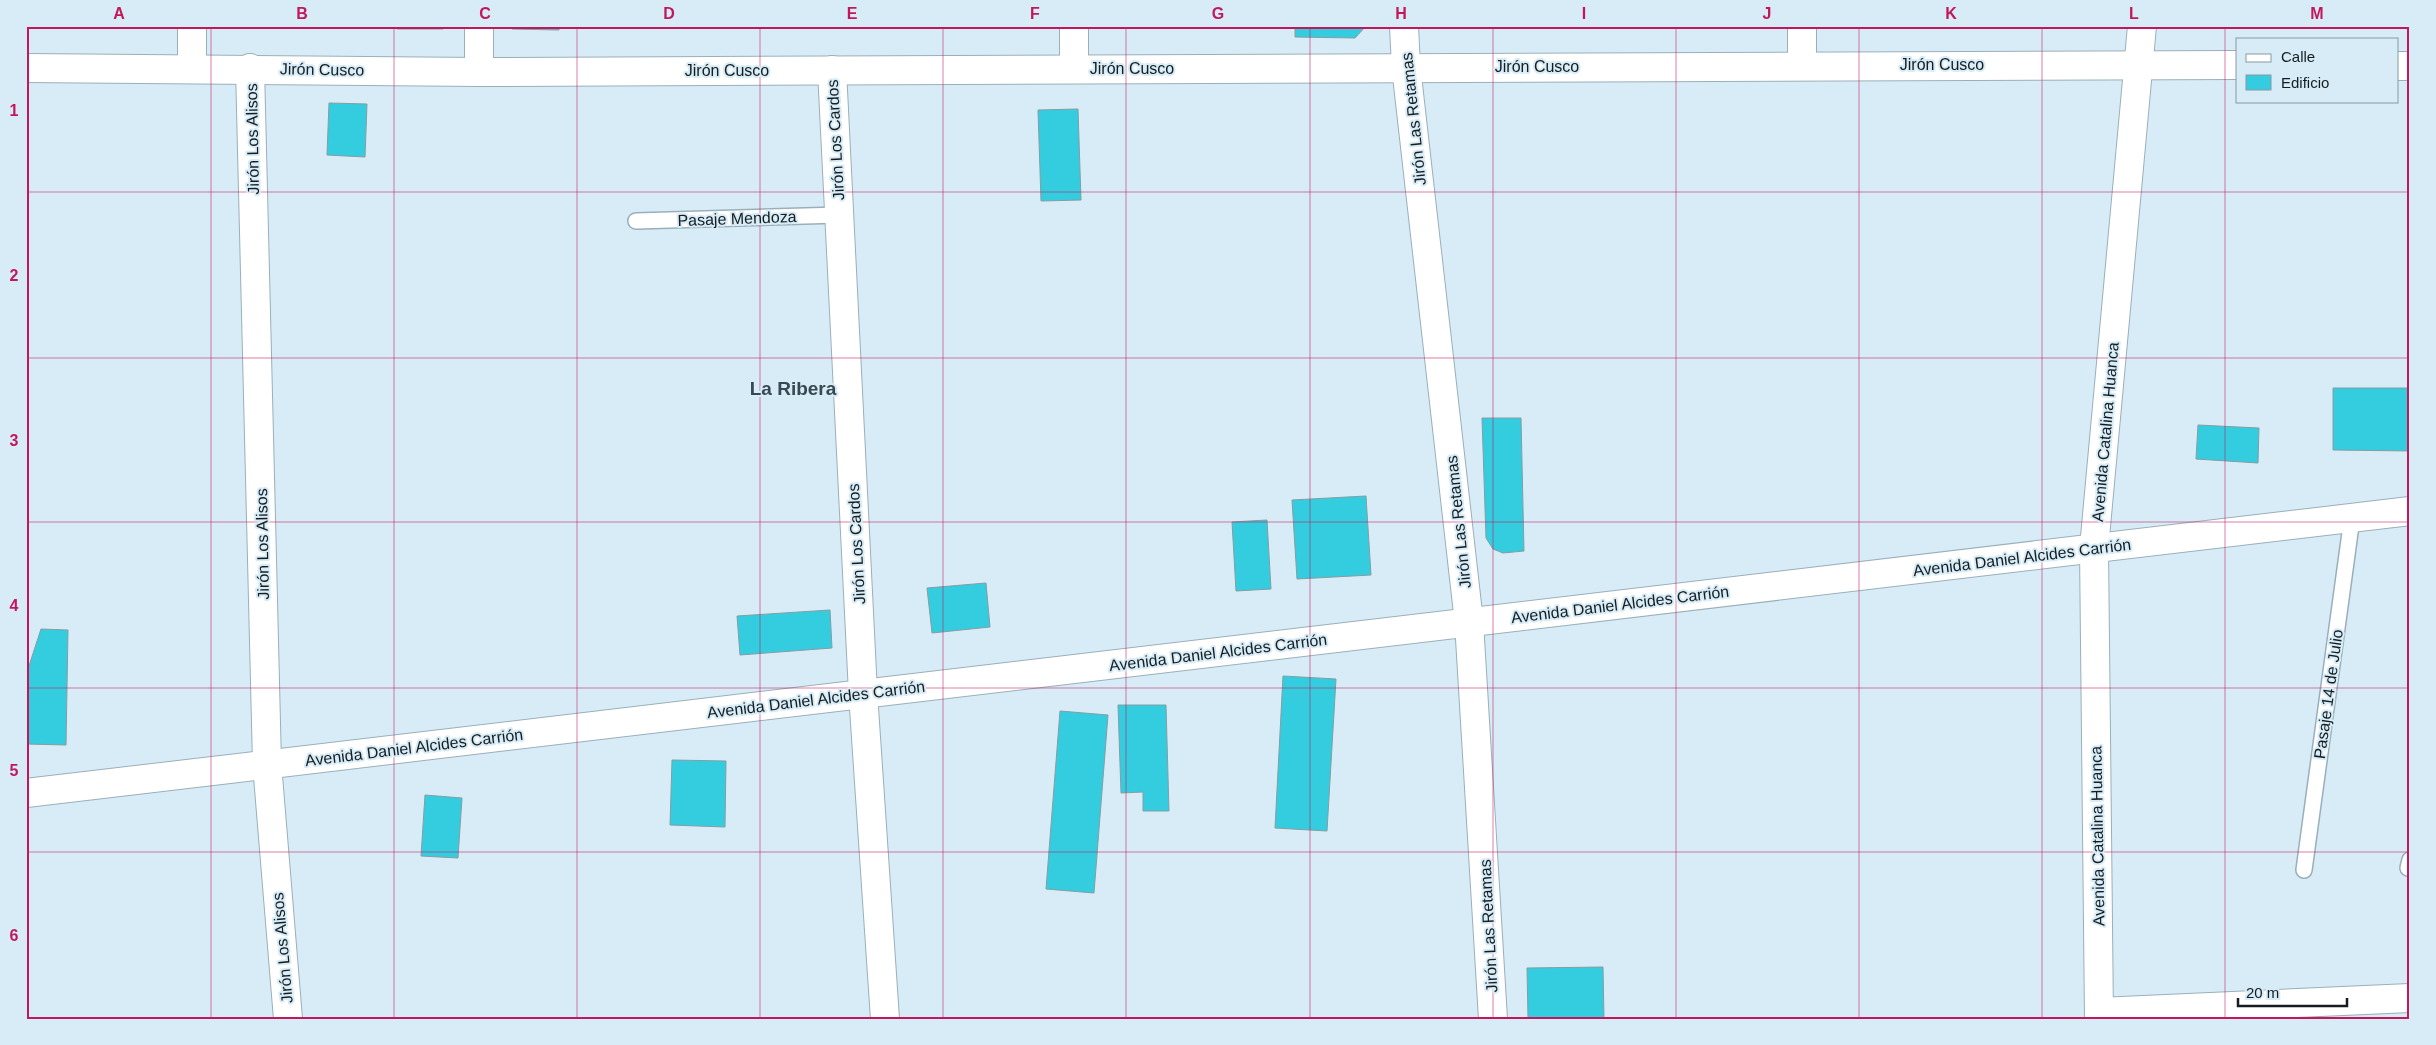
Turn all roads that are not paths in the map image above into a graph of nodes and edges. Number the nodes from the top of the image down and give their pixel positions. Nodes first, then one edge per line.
1 (192, 26) edge
2 (479, 26) edge
3 (1074, 26) edge
4 (1404, 26) edge
5 (1802, 26) edge
6 (2142, 26) edge
7 (2140, 64) junction
8 (1802, 65) junction
9 (2236, 65) edge
10 (1406, 67) junction
11 (26, 68) edge
12 (192, 68) junction
13 (250, 68) junction
14 (1074, 68) junction
15 (832, 70) junction
16 (479, 72) junction
17 (839, 215) junction
18 (636, 221) dead end
19 (2410, 511) edge
20 (2352, 518) junction
21 (2094, 548) junction
22 (1469, 622) junction
23 (863, 693) junction
24 (267, 764) junction
25 (26, 793) edge
26 (2304, 870) dead end
27 (2410, 998) edge
28 (2099, 1015) edge
29 (288, 1019) edge
30 (886, 1019) edge
31 (1493, 1019) edge

1 - 12 street
2 - 16 street
3 - 14 street
4 - 10 street, Jirón Las Retamas
5 - 8 street
6 - 7 street, Avenida Catalina Huanca
7 - 8 street, Jirón Cusco
7 - 9 street, Jirón Cusco
7 - 21 street, Avenida Catalina Huanca
8 - 10 street, Jirón Cusco
10 - 14 street, Jirón Cusco
10 - 22 street, Jirón Las Retamas
11 - 12 street, Jirón Cusco
12 - 13 street, Jirón Cusco
13 - 16 street, Jirón Cusco
13 - 24 street, Jirón Los Alisos
14 - 15 street, Jirón Cusco
15 - 16 street, Jirón Cusco
15 - 17 street, Jirón Los Cardos
17 - 18 lane, Pasaje Mendoza
17 - 23 street, Jirón Los Cardos
19 - 20 street, Avenida Daniel Alcides Carrión
20 - 21 street, Avenida Daniel Alcides Carrión
20 - 26 lane, Pasaje 14 de Julio
21 - 22 street, Avenida Daniel Alcides Carrión
21 - 28 street, Avenida Catalina Huanca
22 - 23 street, Avenida Daniel Alcides Carrión
22 - 31 street, Jirón Las Retamas
23 - 24 street, Avenida Daniel Alcides Carrión
23 - 30 street, Jirón Los Cardos
24 - 25 street, Avenida Daniel Alcides Carrión
24 - 29 street, Jirón Los Alisos
27 - 28 street

